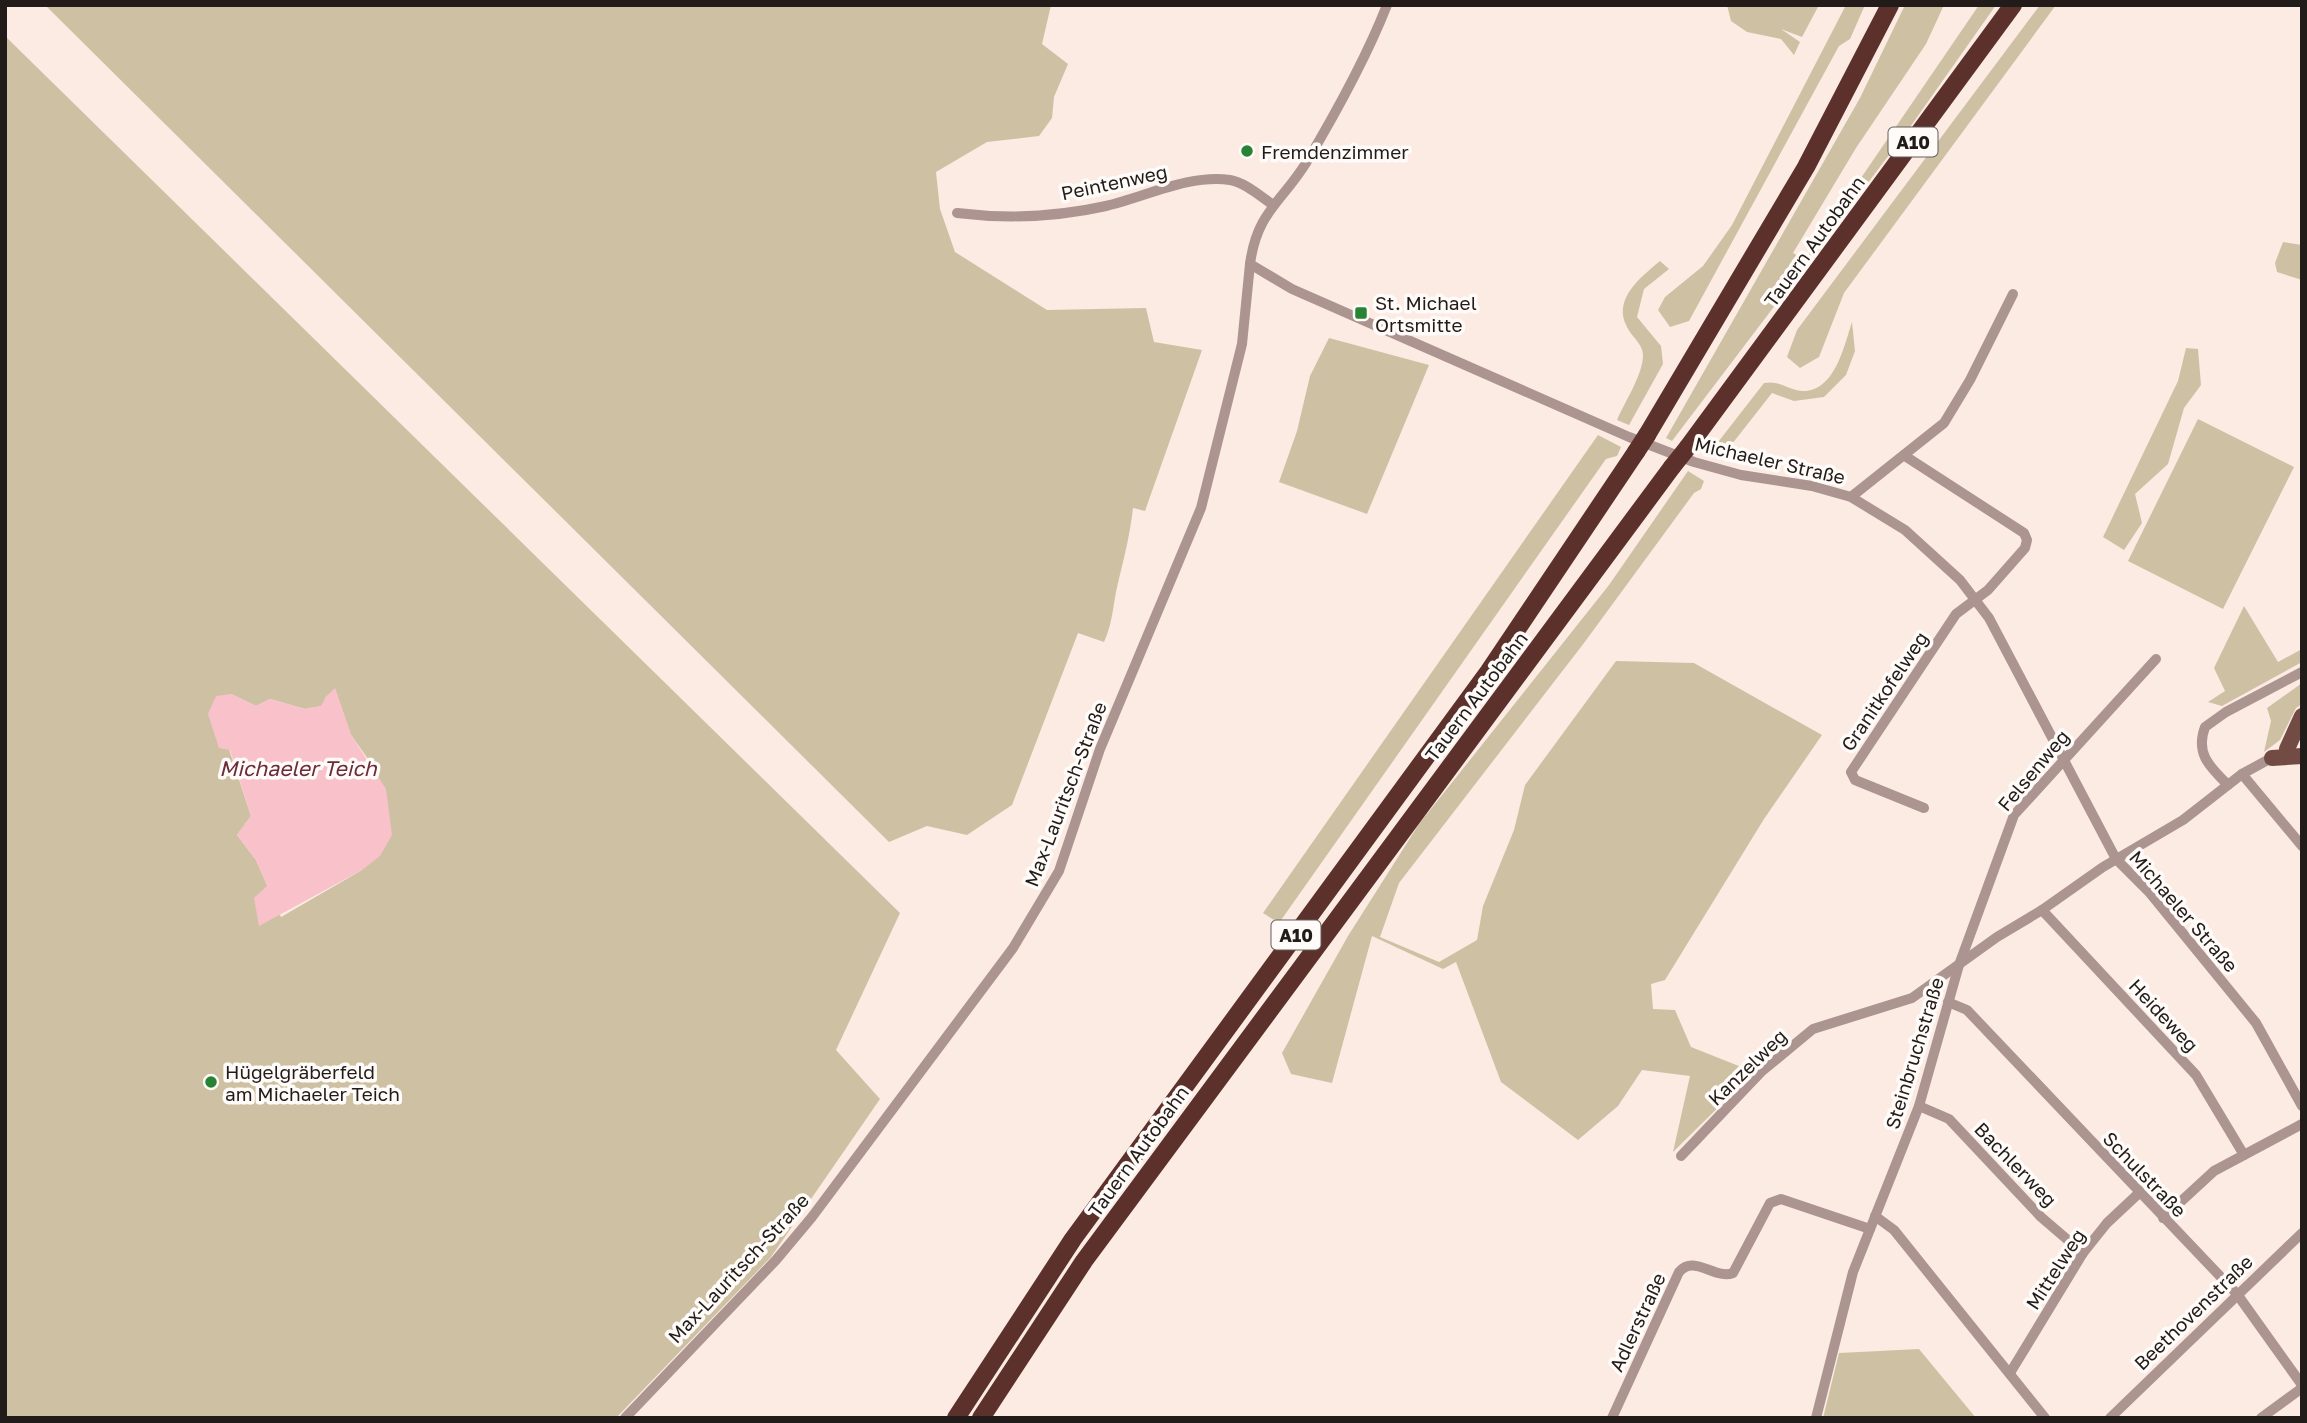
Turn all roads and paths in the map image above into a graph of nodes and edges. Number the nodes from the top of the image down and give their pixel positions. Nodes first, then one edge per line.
1 (1387, 5) edge
2 (1890, 5) edge
3 (2013, 5) edge
4 (1272, 204) junction
5 (957, 213) dead end
6 (1250, 264) junction
7 (2012, 294) dead end
8 (1905, 457) junction
9 (1851, 497) junction
10 (1975, 600) junction
11 (2156, 659) dead end
12 (2302, 672) edge
13 (2302, 716) edge
14 (2302, 741) edge
15 (2287, 749) junction
16 (2302, 756) edge
17 (2064, 758) junction
18 (2272, 758) junction
19 (2242, 774) junction
20 (2228, 785) junction
21 (1924, 808) dead end
22 (2302, 846) edge
23 (2116, 859) junction
24 (2042, 910) junction
25 (1959, 965) junction
26 (1948, 1002) junction
27 (1920, 1105) junction
28 (2302, 1106) edge
29 (2302, 1124) edge
30 (2244, 1155) junction
31 (1681, 1156) dead end
32 (2139, 1193) junction
33 (1875, 1216) junction
34 (2163, 1218) junction
35 (1870, 1229) junction
36 (2302, 1233) edge
37 (2083, 1253) junction
38 (2237, 1294) junction
39 (2010, 1373) junction
40 (2302, 1386) edge
41 (625, 1418) edge
42 (956, 1418) edge
43 (981, 1418) edge
44 (1612, 1418) edge
45 (1816, 1418) edge
46 (2045, 1418) edge
47 (2110, 1418) edge
48 (2261, 1418) edge

1 - 4 street
2 - 42 highway, Tauern Autobahn / A10, bridge
3 - 43 highway, Tauern Autobahn / A10, bridge
4 - 5 street, Peintenweg
4 - 6 street
6 - 9 street, Michaeler Straße
6 - 41 street, Max-Lauritsch-Straße
7 - 8 street
8 - 9 street
8 - 10 street
9 - 10 street, Michaeler Straße
10 - 17 street, Michaeler Straße
10 - 21 street, Granitkofelweg
11 - 17 street, Felsenweg
12 - 20 street
13 - 15 main road
14 - 15 street, Steinbruchstraße
15 - 18 street, Steinbruchstraße
16 - 18 main road
17 - 23 street, Michaeler Straße
17 - 25 street, Felsenweg
18 - 19 street, Steinbruchstraße
19 - 20 street, Steinbruchstraße
19 - 22 street
20 - 23 street, Steinbruchstraße
23 - 24 street, Steinbruchstraße
23 - 28 street, Michaeler Straße
24 - 25 street, Steinbruchstraße
24 - 30 street, Heideweg
25 - 26 street, Steinbruchstraße
25 - 31 street, Kanzelweg
26 - 27 street, Steinbruchstraße
26 - 32 street, Schulstraße
27 - 33 street, Steinbruchstraße
27 - 37 street, Bachlerweg
29 - 30 street
30 - 34 street
32 - 34 street, Schulstraße
32 - 37 street, Mittelweg
33 - 35 street, Steinbruchstraße
33 - 39 street
34 - 38 street, Schulstraße
35 - 44 street, Adlerstraße
35 - 45 street, Steinbruchstraße
36 - 38 street, Beethovenstraße
37 - 39 street, Mittelweg
38 - 40 street, Schulstraße
38 - 47 street, Beethovenstraße
39 - 46 street
40 - 48 street

